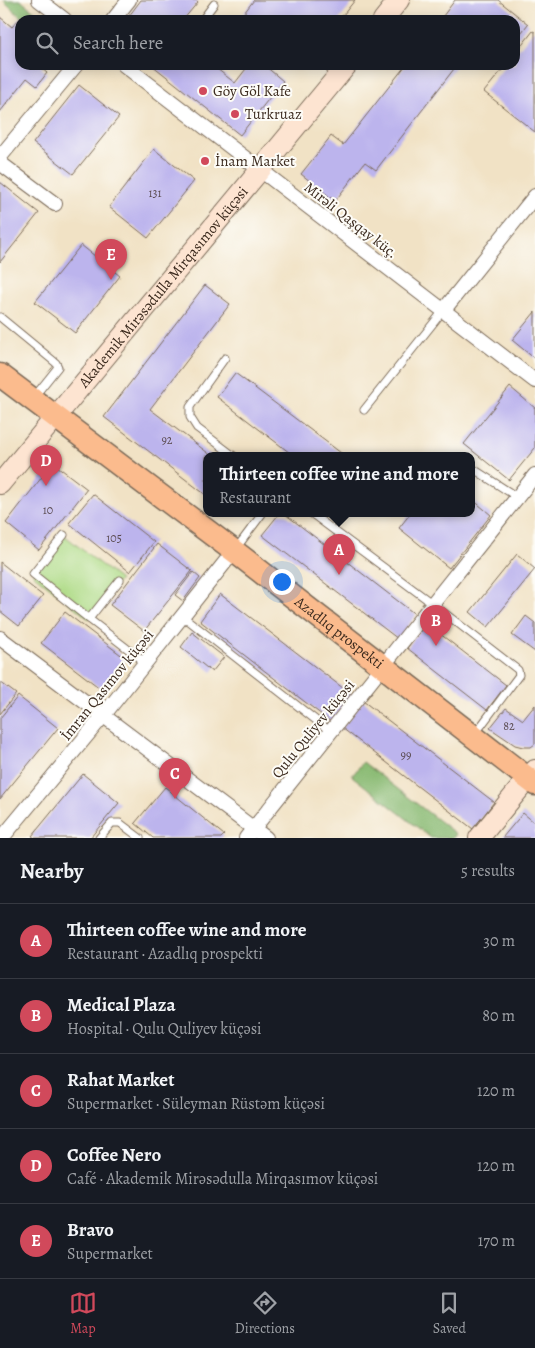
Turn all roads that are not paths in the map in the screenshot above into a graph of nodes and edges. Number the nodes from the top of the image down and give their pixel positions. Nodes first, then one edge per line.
1 (39, 0) edge
2 (129, 0) edge
3 (399, 0) edge
4 (213, 1) edge
5 (58, 15) edge
6 (117, 15) edge
7 (205, 15) edge
8 (387, 15) edge
9 (72, 70) edge
10 (131, 70) edge
11 (342, 70) edge
12 (0, 157) edge
13 (0, 163) edge
14 (261, 170) junction
15 (535, 196) edge
16 (55, 204) dead end
17 (443, 311) junction
18 (0, 317) edge
19 (225, 358) dead end
20 (0, 375) edge
21 (535, 381) edge
22 (32, 399) junction
23 (364, 410) dead end
24 (55, 417) junction
25 (229, 452) edge
26 (475, 470) edge
27 (535, 475) edge
28 (0, 484) edge
29 (517, 497) junction
30 (260, 517) edge
31 (316, 517) edge
32 (64, 535) dead end
33 (234, 551) junction
34 (120, 580) dead end
35 (433, 604) junction
36 (184, 617) junction
37 (89, 619) junction
38 (0, 638) edge
39 (146, 663) junction
40 (384, 666) junction
41 (104, 716) junction
42 (332, 732) junction
43 (473, 736) junction
44 (533, 777) edge
45 (3, 831) edge
46 (250, 833) edge
47 (99, 838) edge
48 (140, 838) edge
49 (266, 838) edge
50 (479, 838) edge

1 - 5 street
2 - 6 street
3 - 8 street
4 - 7 lane
9 - 12 street
10 - 14 street, Mirəli Qaşqay küç.
11 - 14 street, Akademik Mirəsədulla Mirqasımov küçəsi
13 - 16 street
14 - 17 street, Mirəli Qaşqay küç.
14 - 24 street, Akademik Mirəsədulla Mirqasımov küçəsi
15 - 17 street
17 - 21 street, Mirəli Qaşqay küç.
17 - 23 lane
18 - 22 lane
19 - 25 lane
20 - 22 main road, Azadlıq prospekti
22 - 24 main road, Azadlıq prospekti
24 - 28 street, Akademik Mirəsədulla Mirqasımov küçəsi
24 - 33 main road, Azadlıq prospekti
26 - 29 lane
27 - 29 street, Qulu Quliyev küçəsi
29 - 35 street, Qulu Quliyev küçəsi
30 - 33 lane
31 - 35 lane
32 - 37 lane
33 - 36 street, İmran Qasımov küçəsi
33 - 40 main road, Azadlıq prospekti
34 - 37 lane
35 - 40 street, Qulu Quliyev küçəsi
35 - 43 lane
36 - 39 street, İmran Qasımov küçəsi
36 - 42 lane
37 - 39 lane
38 - 41 street
39 - 41 street, İmran Qasımov küçəsi
40 - 42 street, Qulu Quliyev küçəsi
40 - 43 main road, Azadlıq prospekti
41 - 45 street, İmran Qasımov küçəsi
41 - 46 street
42 - 46 street, Qulu Quliyev küçəsi
43 - 44 main road, Azadlıq prospekti
44 - 50 street
46 - 49 street
47 - 48 lane

